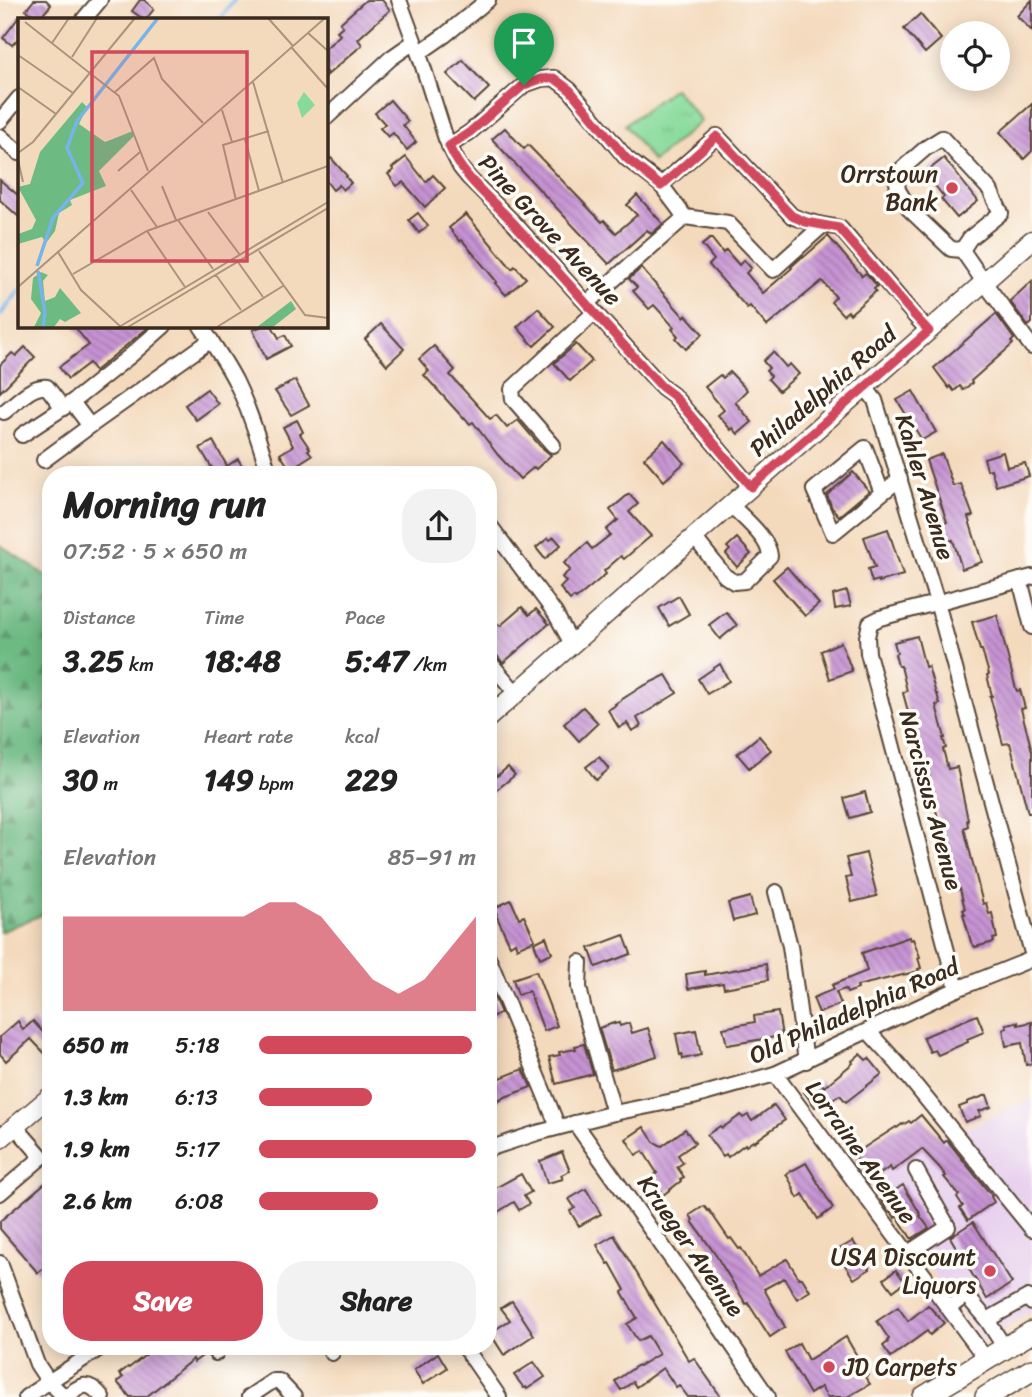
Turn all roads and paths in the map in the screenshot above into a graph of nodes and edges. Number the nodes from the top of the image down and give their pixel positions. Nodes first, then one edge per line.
1 (100, 0) edge
2 (398, 0) edge
3 (488, 0) edge
4 (85, 18) edge
5 (416, 47) junction
6 (18, 99) edge
7 (327, 117) edge
8 (0, 121) edge
9 (0, 136) edge
10 (449, 146) junction
11 (18, 152) edge
12 (661, 186) junction
13 (685, 217) junction
14 (823, 225) junction
15 (1032, 240) edge
16 (962, 250) junction
17 (984, 282) junction
18 (591, 308) junction
19 (163, 327) edge
20 (202, 327) edge
21 (929, 331) junction
22 (211, 340) junction
23 (1032, 347) edge
24 (865, 387) junction
25 (67, 405) junction
26 (5, 412) dead end
27 (90, 426) junction
28 (22, 435) dead end
29 (553, 445) dead end
30 (44, 460) dead end
31 (266, 466) edge
32 (900, 479) junction
33 (751, 487) junction
34 (882, 493) junction
35 (731, 505) junction
36 (497, 535) edge
37 (694, 537) junction
38 (1026, 579) edge
39 (937, 602) junction
40 (1032, 627) edge
41 (572, 644) junction
42 (497, 671) edge
43 (516, 694) junction
44 (497, 710) edge
45 (776, 892) dead end
46 (1032, 953) edge
47 (1032, 959) edge
48 (580, 962) dead end
49 (497, 979) edge
50 (957, 989) junction
51 (868, 1031) junction
52 (806, 1061) junction
53 (775, 1074) junction
54 (42, 1104) edge
55 (614, 1112) junction
56 (575, 1123) junction
57 (15, 1126) junction
58 (558, 1128) junction
59 (0, 1139) edge
60 (497, 1146) edge
61 (916, 1170) dead end
62 (0, 1193) edge
63 (1032, 1229) edge
64 (908, 1253) junction
65 (0, 1263) edge
66 (1031, 1298) edge
67 (949, 1308) junction
68 (987, 1320) junction
69 (1032, 1332) edge
70 (1005, 1348) junction
71 (90, 1355) edge
72 (470, 1355) edge
73 (986, 1359) junction
74 (1030, 1376) edge
75 (49, 1382) junction
76 (26, 1397) edge
77 (65, 1397) edge
78 (102, 1397) edge
79 (248, 1397) edge
80 (294, 1397) edge
81 (499, 1397) edge
82 (768, 1397) edge
83 (924, 1397) edge
84 (986, 1397) edge

1 - 4 street
2 - 5 street, Pine Grove Avenue
3 - 5 street
5 - 7 street
5 - 10 street, Pine Grove Avenue
6 - 8 street
9 - 11 street
10 - 12 street
10 - 18 street, Pine Grove Avenue
12 - 13 street
12 - 14 street
13 - 14 street
13 - 18 street
14 - 21 street
15 - 17 main road, Philadelphia Road
16 - 16 street
16 - 17 street
17 - 21 main road, Philadelphia Road
17 - 23 street
18 - 29 street
18 - 33 street, Pine Grove Avenue
19 - 25 street
20 - 22 street
21 - 24 main road, Philadelphia Road
22 - 27 street
22 - 31 street
24 - 32 street, Kahler Avenue
24 - 33 main road, Philadelphia Road
25 - 26 street
25 - 27 street
25 - 28 street
27 - 30 street
32 - 34 street
32 - 39 street, Kahler Avenue
33 - 35 main road, Philadelphia Road
34 - 34 street
35 - 37 main road, Philadelphia Road
35 - 37 street
36 - 41 street
37 - 41 main road, Philadelphia Road
38 - 39 street
38 - 40 street
39 - 46 street, Kahler Avenue
39 - 50 street, Narcissus Avenue
41 - 43 main road, Philadelphia Road
42 - 43 street
43 - 44 main road, Philadelphia Road
45 - 52 street
47 - 50 street, Old Philadelphia Road
48 - 55 street
49 - 58 street
50 - 51 street, Old Philadelphia Road
51 - 52 street, Old Philadelphia Road
51 - 63 street
52 - 53 street, Old Philadelphia Road
53 - 55 street, Old Philadelphia Road
53 - 64 street, Lorraine Avenue
54 - 57 main road
55 - 56 street, Old Philadelphia Road
56 - 58 street, Old Philadelphia Road
56 - 82 street, Krueger Avenue
57 - 59 main road
57 - 62 street
58 - 60 street, Old Philadelphia Road
61 - 64 street
64 - 67 street, Lorraine Avenue
65 - 75 street
66 - 68 street
67 - 68 street
67 - 73 street, Lorraine Avenue
68 - 70 street
69 - 70 highway
70 - 73 highway
71 - 75 street
72 - 81 street
73 - 83 highway
74 - 84 highway
75 - 76 street
75 - 77 street
77 - 78 street
79 - 80 street

